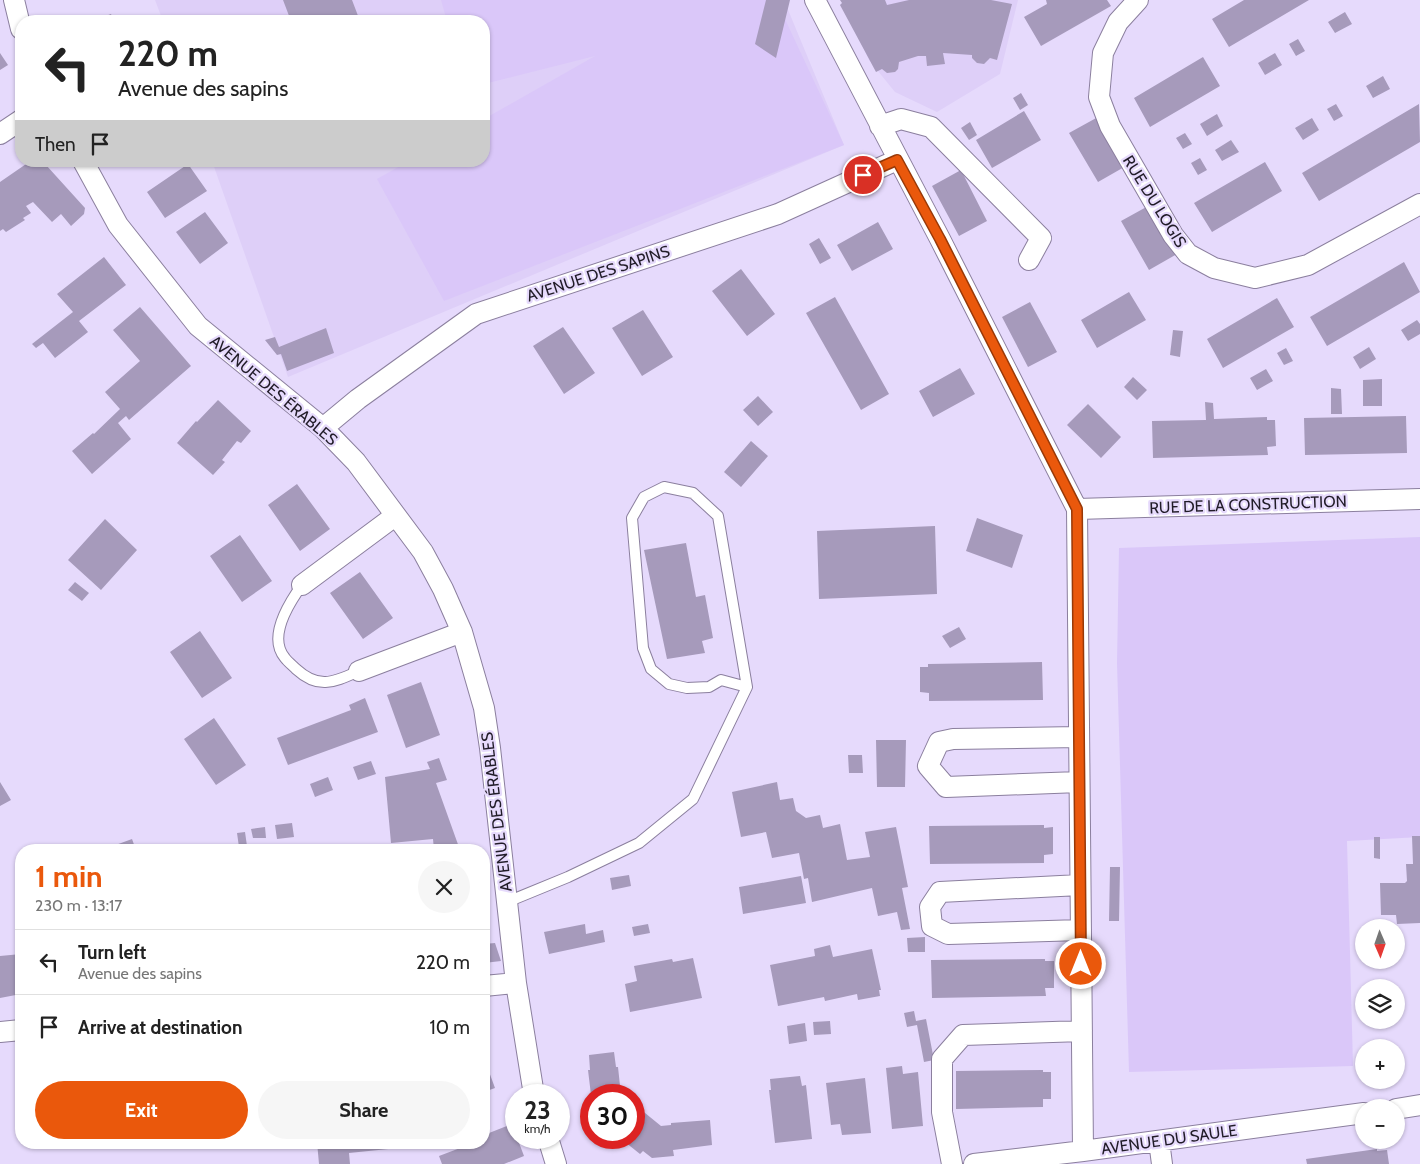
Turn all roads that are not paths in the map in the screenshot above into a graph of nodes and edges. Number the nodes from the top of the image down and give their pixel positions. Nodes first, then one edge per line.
1 (14, 0) edge
2 (815, 0) edge
3 (1138, 0) edge
4 (18, 15) edge
5 (15, 124) edge
6 (880, 126) junction
7 (0, 134) edge
8 (897, 160) junction
9 (86, 167) edge
10 (1420, 204) edge
11 (1029, 260) dead end
12 (323, 428) junction
13 (1420, 499) edge
14 (1077, 509) junction
15 (395, 516) junction
16 (302, 585) joint
17 (462, 632) junction
18 (359, 671) joint
19 (747, 687) junction
20 (1079, 737) junction
21 (1079, 782) junction
22 (1080, 885) junction
23 (507, 902) junction
24 (1081, 930) junction
25 (516, 983) junction
26 (490, 985) edge
27 (15, 1031) edge
28 (1082, 1031) junction
29 (0, 1032) edge
30 (532, 1084) edge
31 (1420, 1105) edge
32 (1405, 1108) edge
33 (1355, 1114) edge
34 (1159, 1141) junction
35 (551, 1149) edge
36 (1083, 1151) junction
37 (556, 1164) edge
38 (952, 1164) edge
39 (974, 1164) edge
40 (1162, 1164) edge

1 - 4 street
2 - 6 street
3 - 10 street, RUE DU LOGIS
5 - 7 street
6 - 8 street
6 - 11 street
8 - 12 street, AVENUE DES SAPINS
8 - 14 street
9 - 12 street, AVENUE DES ÉRABLES
12 - 15 street, AVENUE DES ÉRABLES
13 - 14 street, RUE DE LA CONSTRUCTION
14 - 20 street
15 - 16 street
15 - 17 street, AVENUE DES ÉRABLES
16 - 18 lane
17 - 18 street
17 - 23 street, AVENUE DES ÉRABLES
19 - 19 lane
19 - 23 lane
20 - 21 street
20 - 21 street
21 - 22 street
22 - 24 street
22 - 24 street
23 - 25 street, AVENUE DES ÉRABLES
24 - 28 street
25 - 26 street
25 - 30 street, AVENUE DES ÉRABLES
27 - 29 street
28 - 36 street
28 - 38 street
31 - 32 street
33 - 34 street, AVENUE DU SAULE
34 - 36 street, AVENUE DU SAULE
34 - 40 street
35 - 37 street
36 - 39 street, AVENUE DU SAULE

